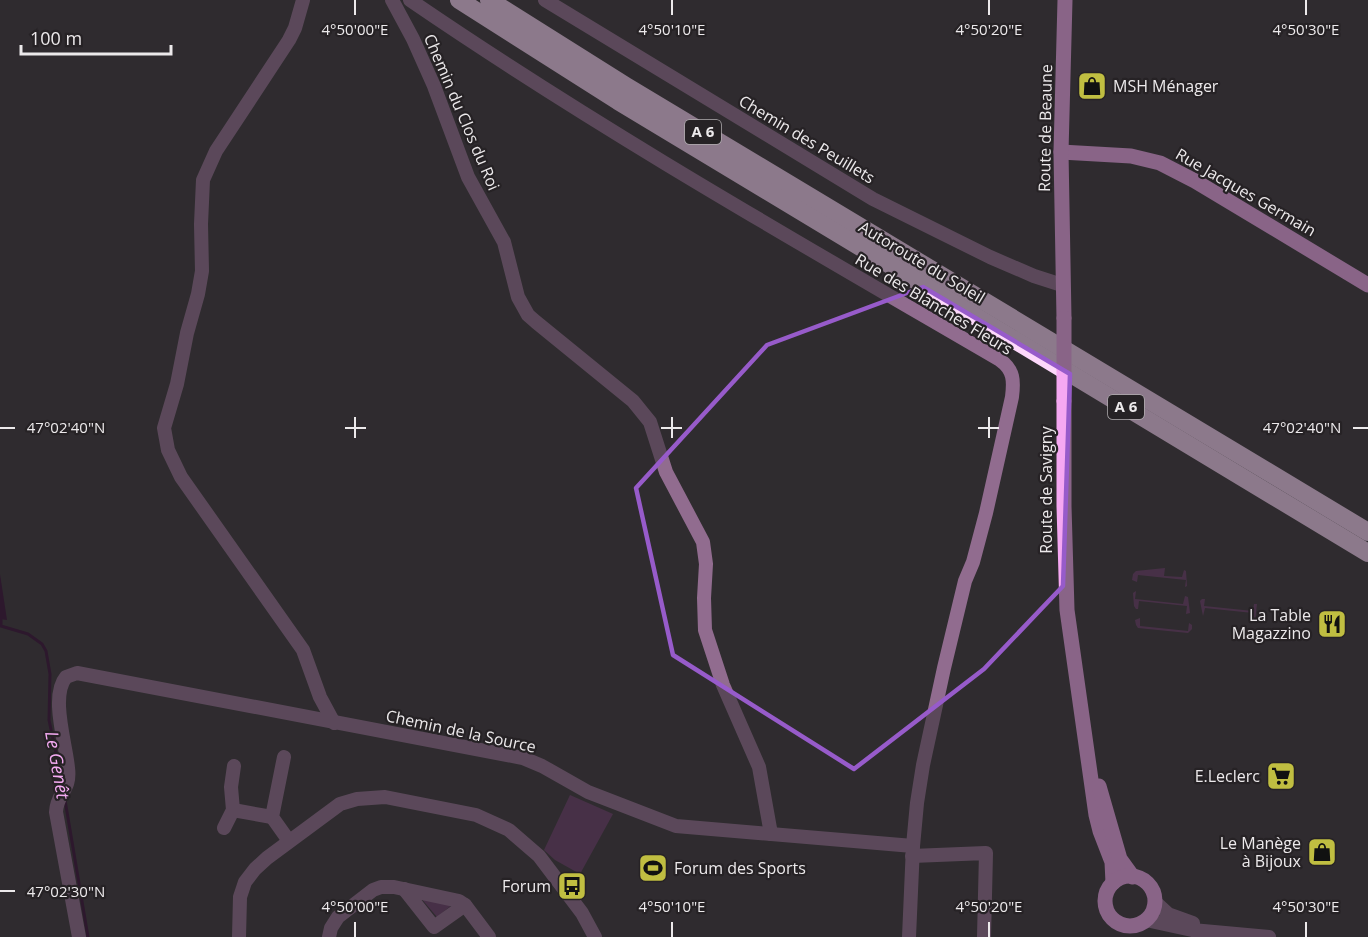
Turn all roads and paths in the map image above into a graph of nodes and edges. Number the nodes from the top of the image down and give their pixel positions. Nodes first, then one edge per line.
1 (303, 0) edge
2 (393, 0) edge
3 (410, 0) edge
4 (459, 0) edge
5 (489, 0) edge
6 (545, 0) edge
7 (1065, 0) edge
8 (1061, 152) junction
9 (1061, 220) joint
10 (1368, 284) edge
11 (1062, 285) junction
12 (1368, 532) edge
13 (1368, 553) edge
14 (334, 723) junction
15 (284, 758) dead end
16 (234, 766) dead end
17 (233, 810) junction
18 (272, 817) junction
19 (224, 828) dead end
20 (1102, 831) junction
21 (771, 834) junction
22 (289, 841) junction
23 (913, 851) junction
24 (1133, 877) junction
25 (1113, 883) junction
26 (404, 889) junction
27 (1155, 902) junction
28 (465, 905) junction
29 (1114, 920) junction
30 (1136, 927) edge
31 (1217, 931) junction
32 (79, 937) edge
33 (239, 937) edge
34 (329, 937) edge
35 (489, 937) edge
36 (595, 937) edge
37 (909, 937) edge
38 (984, 937) edge
39 (1118, 937) edge
40 (1269, 937) edge

1 - 14 street
2 - 21 street, Chemin du Clos du Roi
3 - 23 street, Rue des Blanches Fleurs
4 - 13 highway, Autoroute du Soleil / A 6
5 - 12 highway, Autoroute du Soleil / A 6
6 - 11 street, Chemin des Peuillets
7 - 8 main road, Route de Beaune
8 - 9 main road, Route de Beaune
8 - 10 main road, Rue Jacques Germain
9 - 11 main road, Route de Savigny
11 - 20 main road, Route de Savigny, bridge
14 - 21 street, Chemin de la Source
14 - 32 street, Chemin de la Source
15 - 18 street
16 - 17 street
17 - 18 street
17 - 19 street
18 - 22 street
20 - 24 main road, Route de Savigny
20 - 25 main road, Route de Savigny
21 - 23 street, Chemin de la Source
22 - 33 street
22 - 36 street
23 - 37 street, Rue des Blanches Fleurs
23 - 38 street, Chemin de la Source
24 - 25 main road
24 - 27 main road
25 - 29 main road
26 - 28 street
26 - 28 street
26 - 34 street
27 - 30 main road
27 - 31 street
28 - 35 street
29 - 30 main road
29 - 39 main road
30 - 31 street
31 - 40 street

